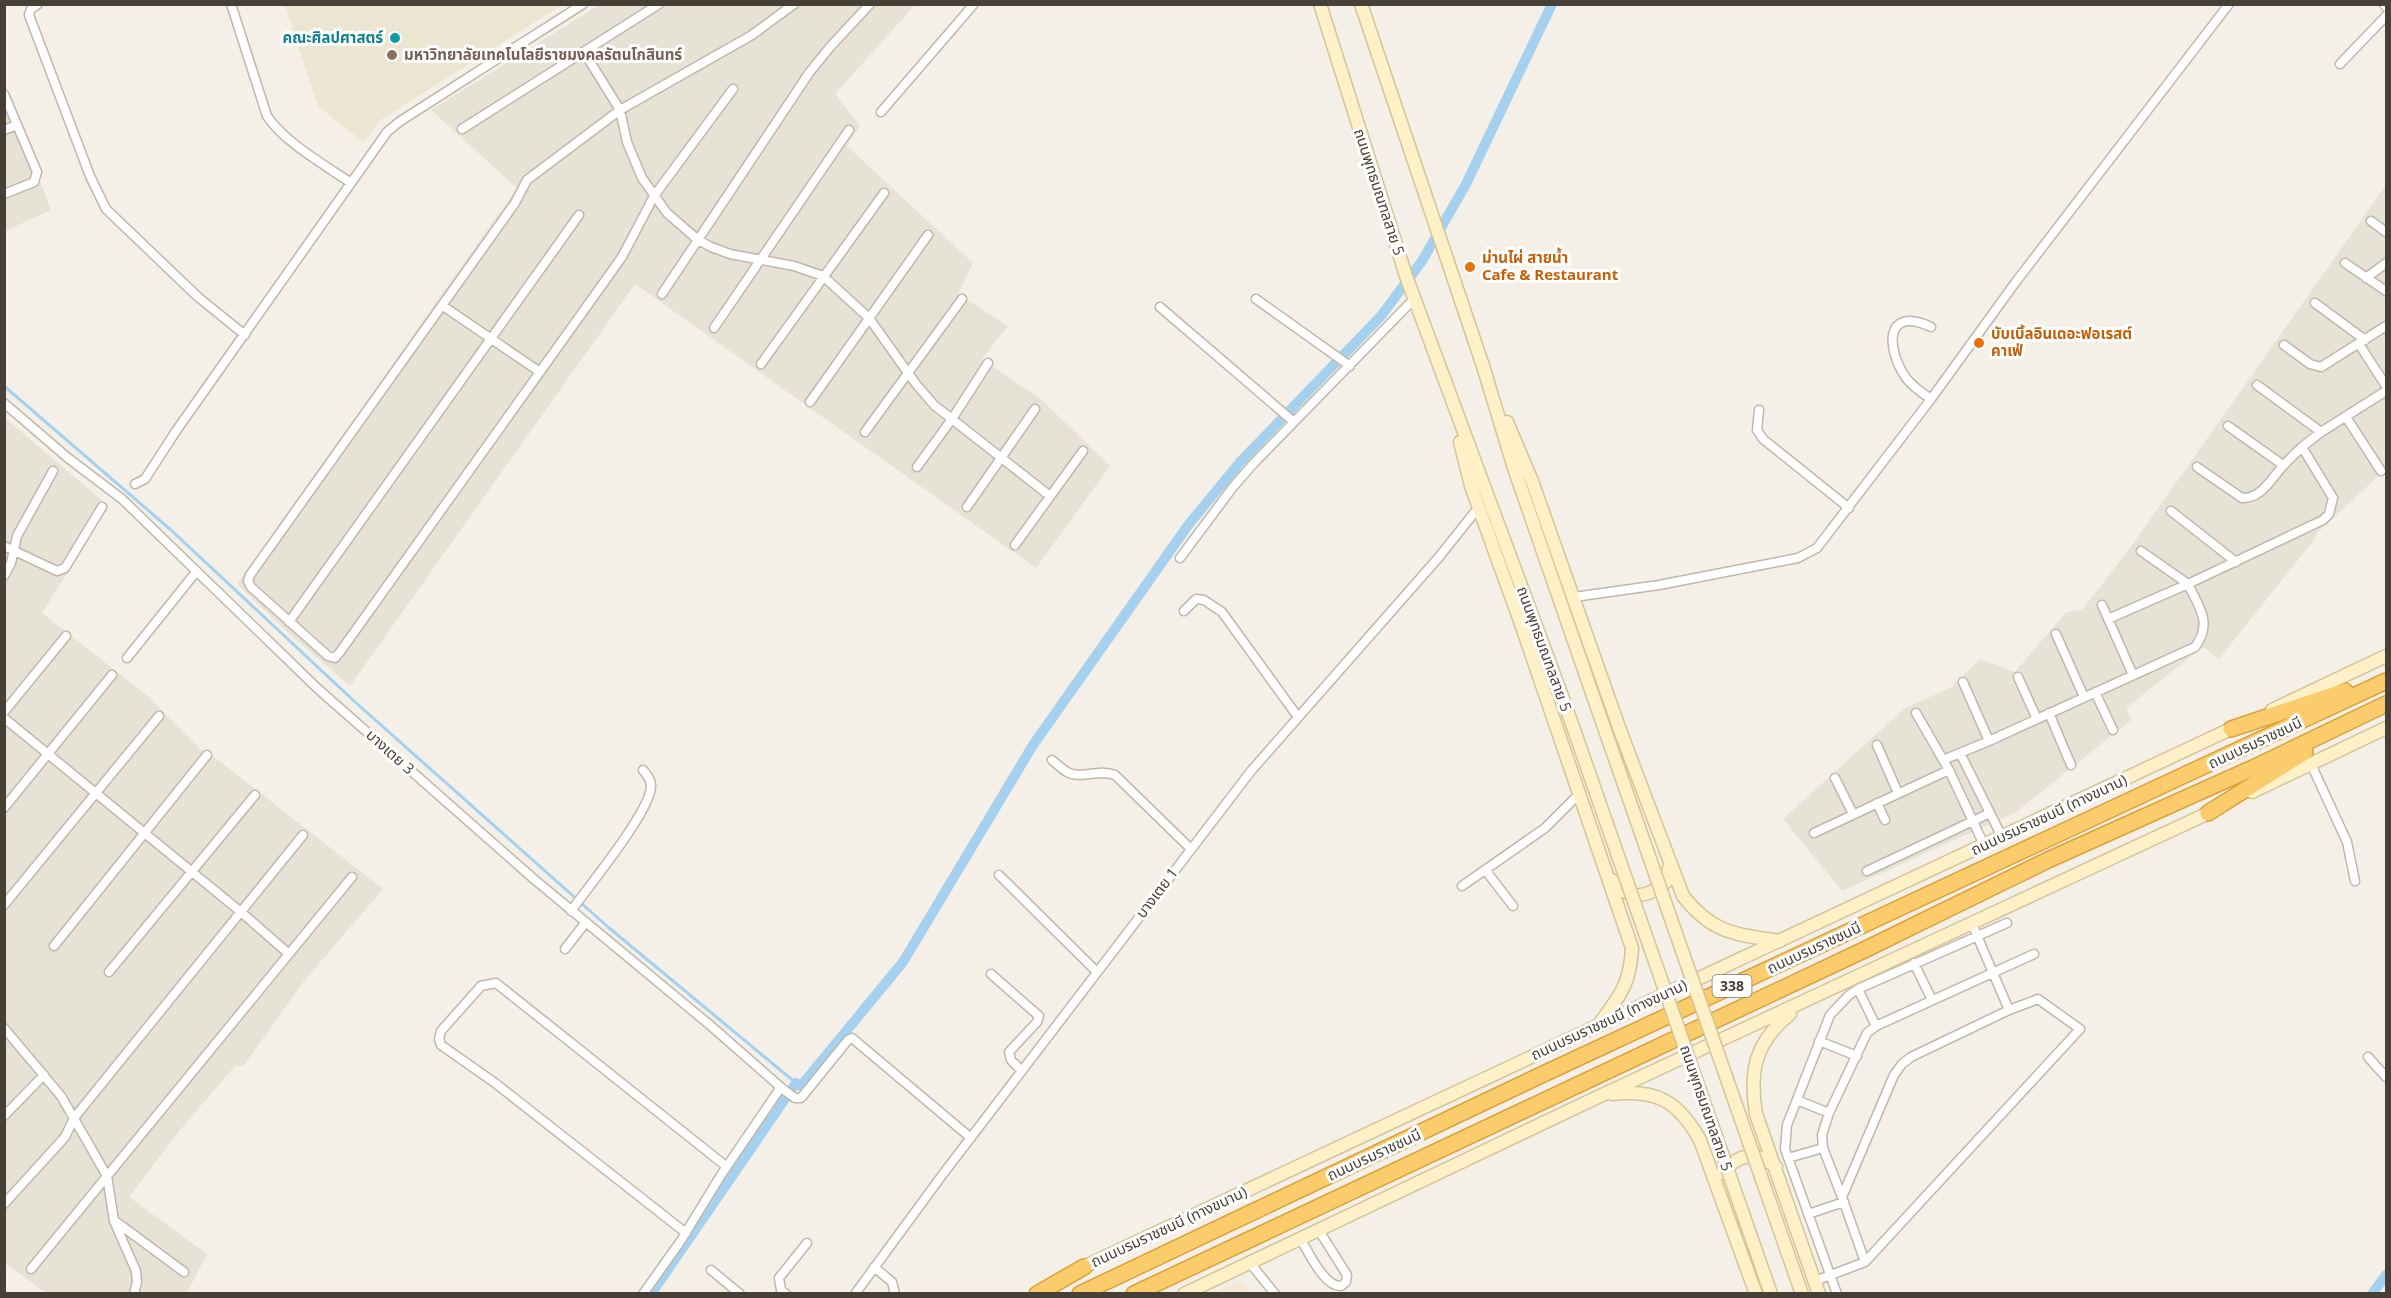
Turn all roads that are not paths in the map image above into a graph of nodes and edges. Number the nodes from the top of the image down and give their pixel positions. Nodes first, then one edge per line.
1 (38, 4) edge
2 (231, 4) edge
3 (583, 4) edge
4 (659, 4) edge
5 (794, 4) edge
6 (870, 4) edge
7 (974, 4) edge
8 (1320, 4) edge
9 (1361, 4) edge
10 (2229, 4) edge
11 (2386, 16) edge
12 (584, 52) junction
13 (2340, 64) dead end
14 (734, 89) dead end
15 (4, 94) edge
16 (620, 110) junction
17 (881, 112) dead end
18 (17, 125) junction
19 (462, 129) dead end
20 (4, 130) edge
21 (849, 130) dead end
22 (351, 183) junction
23 (884, 193) dead end
24 (4, 194) edge
25 (654, 196) junction
26 (579, 215) dead end
27 (2371, 221) dead end
28 (2386, 232) edge
29 (928, 235) dead end
30 (698, 240) junction
31 (761, 259) junction
32 (2345, 263) dead end
33 (2386, 263) edge
34 (823, 276) junction
35 (2366, 278) junction
36 (2386, 291) edge
37 (662, 294) dead end
38 (1413, 295) junction
39 (1256, 298) dead end
40 (962, 299) dead end
41 (2315, 303) dead end
42 (443, 306) junction
43 (1161, 307) dead end
44 (869, 318) junction
45 (2386, 326) edge
46 (1931, 327) dead end
47 (714, 328) dead end
48 (245, 335) junction
49 (492, 338) junction
50 (2362, 342) junction
51 (2284, 345) dead end
52 (988, 363) dead end
53 (761, 364) dead end
54 (1347, 364) junction
55 (1483, 366) junction
56 (540, 372) junction
57 (909, 373) junction
58 (2257, 385) dead end
59 (2386, 386) edge
60 (1447, 388) junction
61 (2386, 391) edge
62 (1931, 399) junction
63 (810, 402) dead end
64 (4, 404) edge
65 (1035, 409) dead end
66 (1759, 410) dead end
67 (2346, 417) junction
68 (952, 419) junction
69 (1291, 419) junction
70 (2228, 426) dead end
71 (865, 432) dead end
72 (2321, 432) junction
73 (2302, 447) junction
74 (1083, 451) dead end
75 (1001, 457) junction
76 (2283, 465) junction
77 (917, 467) dead end
78 (2197, 467) dead end
79 (53, 471) dead end
80 (2381, 471) dead end
81 (135, 484) dead end
82 (1050, 496) junction
83 (102, 507) dead end
84 (967, 507) dead end
85 (1479, 508) junction
86 (1849, 508) junction
87 (2171, 511) dead end
88 (1015, 545) dead end
89 (4, 546) edge
90 (13, 551) junction
91 (2141, 551) dead end
92 (1180, 558) dead end
93 (2236, 562) junction
94 (196, 572) junction
95 (4, 576) edge
96 (2188, 584) junction
97 (1574, 597) junction
98 (2102, 605) dead end
99 (1184, 611) dead end
100 (2108, 619) junction
101 (289, 622) junction
102 (2056, 634) dead end
103 (66, 636) dead end
104 (2386, 656) edge
105 (128, 658) dead end
106 (112, 675) dead end
107 (2133, 675) junction
108 (2018, 677) dead end
109 (2386, 679) edge
110 (1963, 682) dead end
111 (2095, 692) junction
112 (2084, 697) junction
113 (2386, 705) edge
114 (4, 712) edge
115 (1916, 713) dead end
116 (2049, 713) junction
117 (159, 716) dead end
118 (1298, 717) junction
119 (4, 718) edge
120 (2037, 719) junction
121 (2386, 728) edge
122 (2230, 729) junction
123 (2113, 730) dead end
124 (1989, 741) junction
125 (1877, 745) dead end
126 (1960, 753) junction
127 (49, 754) junction
128 (207, 755) dead end
129 (1052, 760) dead end
130 (1943, 760) junction
131 (2311, 764) junction
132 (2071, 765) dead end
133 (643, 770) dead end
134 (1949, 770) junction
135 (1835, 778) dead end
136 (96, 793) junction
137 (1580, 793) junction
138 (1898, 793) junction
139 (255, 795) dead end
140 (1877, 803) junction
141 (4, 808) edge
142 (1990, 813) junction
143 (2208, 813) junction
144 (1853, 814) junction
145 (1885, 820) dead end
146 (1972, 820) junction
147 (145, 833) junction
148 (1814, 833) dead end
149 (303, 835) dead end
150 (2002, 837) junction
151 (1984, 845) junction
152 (1191, 849) junction
153 (1669, 863) junction
154 (1486, 871) junction
155 (1867, 871) dead end
156 (192, 872) junction
157 (999, 875) dead end
158 (1608, 875) junction
159 (352, 876) dead end
160 (2355, 881) dead end
161 (1462, 886) dead end
162 (4, 905) edge
163 (1513, 906) dead end
164 (572, 908) junction
165 (240, 912) junction
166 (586, 922) junction
167 (2007, 923) dead end
168 (1972, 924) junction
169 (1978, 936) junction
170 (1780, 941) junction
171 (54, 946) dead end
172 (565, 949) dead end
173 (288, 954) junction
174 (2034, 954) dead end
175 (1914, 963) junction
176 (1993, 971) junction
177 (109, 972) dead end
178 (1097, 972) junction
179 (991, 974) dead end
180 (1858, 989) junction
181 (1932, 1000) junction
182 (1805, 1002) junction
183 (2008, 1010) junction
184 (1599, 1024) junction
185 (1876, 1026) junction
186 (6, 1032) edge
187 (1819, 1041) junction
188 (1857, 1056) junction
189 (2368, 1057) dead end
190 (1022, 1071) junction
191 (44, 1075) junction
192 (2386, 1077) edge
193 (782, 1089) junction
194 (1600, 1096) junction
195 (1797, 1100) junction
196 (1829, 1113) junction
197 (4, 1116) edge
198 (74, 1118) junction
199 (971, 1138) junction
200 (1823, 1148) junction
201 (1788, 1158) junction
202 (727, 1167) junction
203 (1776, 1167) junction
204 (107, 1176) junction
205 (1715, 1181) junction
206 (1843, 1200) junction
207 (4, 1204) edge
208 (1808, 1214) junction
209 (114, 1221) junction
210 (1318, 1229) junction
211 (686, 1233) junction
212 (1300, 1238) junction
213 (807, 1244) dead end
214 (1865, 1262) junction
215 (1250, 1263) junction
216 (874, 1267) junction
217 (1084, 1267) junction
218 (31, 1269) dead end
219 (711, 1270) dead end
220 (184, 1272) dead end
221 (1830, 1275) junction
222 (1815, 1281) junction
223 (134, 1293) edge
224 (643, 1293) edge
225 (740, 1293) edge
226 (786, 1293) edge
227 (855, 1293) edge
228 (895, 1293) edge
229 (1027, 1293) edge
230 (1037, 1293) edge
231 (1080, 1293) edge
232 (1134, 1293) edge
233 (1184, 1293) edge
234 (1275, 1293) edge
235 (1756, 1293) edge
236 (1771, 1293) edge
237 (1802, 1293) edge
238 (1819, 1293) edge
239 (1837, 1293) edge

1 - 48 street
2 - 22 street
3 - 22 street
4 - 12 street
5 - 16 street
6 - 30 street
7 - 17 street
8 - 38 main road, ถนนพุทธมณฑลสาย 5
9 - 55 main road, ถนนพุทธมณฑลสาย 5
10 - 62 street
11 - 13 street
12 - 16 street
12 - 19 street
14 - 25 street
15 - 18 street
16 - 25 street
16 - 42 street
18 - 20 street
18 - 24 street
21 - 31 street
22 - 48 street
23 - 34 street
25 - 30 street
25 - 56 street
26 - 49 street
27 - 28 street
29 - 44 street
30 - 31 street
30 - 37 street
31 - 34 street
31 - 47 street
32 - 35 street
33 - 35 street
34 - 44 street
34 - 53 street
35 - 36 street
38 - 54 street
38 - 60 main road, ถนนพุทธมณฑลสาย 5
39 - 54 street
40 - 57 street
41 - 50 street
42 - 49 street
42 - 101 street
43 - 69 street
44 - 57 street
44 - 63 street
45 - 50 street
46 - 62 street
48 - 81 street
49 - 56 street
49 - 101 street
50 - 51 street
50 - 59 street
52 - 68 street
54 - 69 street
55 - 97 main road
55 - 237 main road, ถนนพุทธมณฑลสาย 5, bridge
56 - 101 street
57 - 68 street
57 - 71 street
58 - 72 street
60 - 85 main road
60 - 236 main road, ถนนพุทธมณฑลสาย 5, bridge
61 - 67 street
62 - 86 street
64 - 94 street, บางเตย 3
65 - 75 street
66 - 86 street
67 - 72 street
67 - 80 street
68 - 75 street
68 - 77 street
69 - 92 street
70 - 76 street
72 - 73 street
73 - 76 street
73 - 93 street
74 - 82 street
75 - 82 street
75 - 84 street
76 - 78 street
79 - 90 street
82 - 88 street
83 - 90 street
85 - 118 street, บางเตย 1
85 - 137 main road
86 - 97 street
87 - 93 street
89 - 90 street
90 - 95 street
91 - 96 street
93 - 96 street
94 - 105 street
94 - 164 street, บางเตย 3
96 - 100 street
96 - 107 street
97 - 153 main road
98 - 100 street
99 - 118 street
100 - 107 street
102 - 112 street
103 - 114 street
104 - 122 main road, ถนนบรมราชชนนี (ทางขนาน) / 338
106 - 127 street
107 - 111 street
108 - 120 street
109 - 122 highway
109 - 231 highway, ถนนบรมราชชนนี / 338
110 - 124 street
111 - 112 street
111 - 123 street
112 - 116 street
113 - 143 highway
113 - 232 highway, ถนนบรมราชชนนี / 338
115 - 130 street
116 - 120 street
116 - 132 street
117 - 136 street
118 - 152 street, บางเตย 1
119 - 127 street
120 - 124 street
121 - 131 main road
122 - 150 main road, ถนนบรมราชชนนี (ทางขนาน) / 338
124 - 126 street
125 - 138 street
126 - 130 street
126 - 142 street
127 - 136 street
127 - 141 street
128 - 147 street
129 - 152 street
130 - 134 street
131 - 143 main road
131 - 160 street
133 - 164 street
134 - 138 street
134 - 146 street
135 - 144 street
136 - 147 street
136 - 162 street
137 - 154 street
137 - 158 main road
138 - 140 street
139 - 156 street
140 - 144 street
140 - 145 street
142 - 146 street
142 - 150 street
143 - 168 main road
144 - 148 street
146 - 151 street
146 - 155 street
147 - 156 street
147 - 171 street
149 - 165 street
150 - 151 main road, ถนนบรมราชชนนี (ทางขนาน) / 338
151 - 170 main road, ถนนบรมราชชนนี (ทางขนาน) / 338
152 - 178 street, บางเตย 1
153 - 158 main road
153 - 170 main road
154 - 161 street
154 - 163 street
156 - 165 street
156 - 177 street
157 - 178 street
158 - 184 main road
159 - 173 street
164 - 166 street, บางเตย 3
165 - 173 street
165 - 198 street
166 - 172 street
166 - 193 street, บางเตย 3
167 - 169 street
168 - 169 street
168 - 182 main road
169 - 175 street
169 - 176 street
170 - 184 main road, ถนนบรมราชชนนี (ทางขนาน) / 338
173 - 204 street
174 - 176 street
175 - 180 street
175 - 181 street
176 - 181 street
176 - 183 street
178 - 190 street, บางเตย 1
179 - 190 street
180 - 185 street
180 - 187 street
181 - 185 street
182 - 194 main road
182 - 203 main road
183 - 206 street
183 - 214 street
184 - 217 main road, ถนนบรมราชชนนี (ทางขนาน) / 338
185 - 188 street
186 - 191 street
187 - 188 street
187 - 195 street
188 - 196 street
189 - 192 street
190 - 199 street, บางเตย 1
191 - 197 street
191 - 198 street
193 - 199 street, บางเตย 3
193 - 202 street
194 - 205 main road
194 - 210 main road
195 - 196 street
195 - 201 street
196 - 200 street
198 - 204 street
198 - 207 street
199 - 216 street, บางเตย 1
200 - 201 street
200 - 206 street
201 - 208 street
202 - 211 street
202 - 211 street
203 - 205 main road
203 - 222 main road
204 - 209 street
204 - 218 street
205 - 235 main road
206 - 208 street
206 - 214 street
208 - 221 street
209 - 220 street
209 - 223 street
210 - 212 main road
210 - 212 street
211 - 224 street
212 - 215 main road
213 - 226 street
214 - 221 street
215 - 233 main road
215 - 234 street
216 - 227 street, บางเตย 1
216 - 228 street
217 - 229 main road, ถนนบรมราชชนนี (ทางขนาน) / 338
217 - 230 highway
219 - 225 street
221 - 222 street
221 - 239 street
222 - 238 main road

